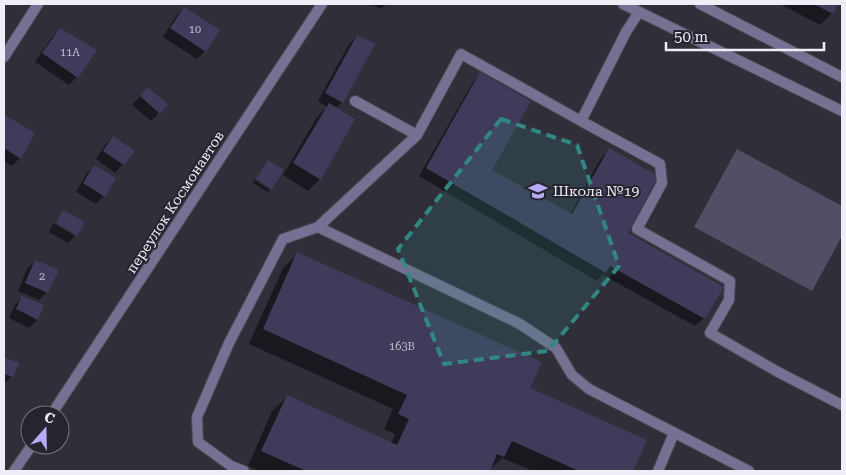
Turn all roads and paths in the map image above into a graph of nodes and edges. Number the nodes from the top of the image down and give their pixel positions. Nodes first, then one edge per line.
1 (38, 4) edge
2 (322, 4) edge
3 (622, 4) edge
4 (700, 4) edge
5 (639, 12) junction
6 (4, 57) edge
7 (842, 77) edge
8 (354, 101) dead end
9 (842, 111) edge
10 (581, 122) junction
11 (418, 134) junction
12 (318, 227) junction
13 (59, 405) edge
14 (842, 405) edge
15 (674, 433) junction
16 (25, 455) edge
17 (4, 468) edge
18 (13, 471) edge
19 (244, 471) edge
20 (658, 471) edge
21 (750, 471) edge

1 - 6 street
2 - 13 street, переулок Космонавтов
3 - 5 street
4 - 7 street
5 - 9 street
5 - 10 street
8 - 11 street
10 - 11 street
10 - 14 street
11 - 12 street
12 - 15 street
12 - 19 street
15 - 20 street
15 - 21 street
16 - 18 street
17 - 18 street

